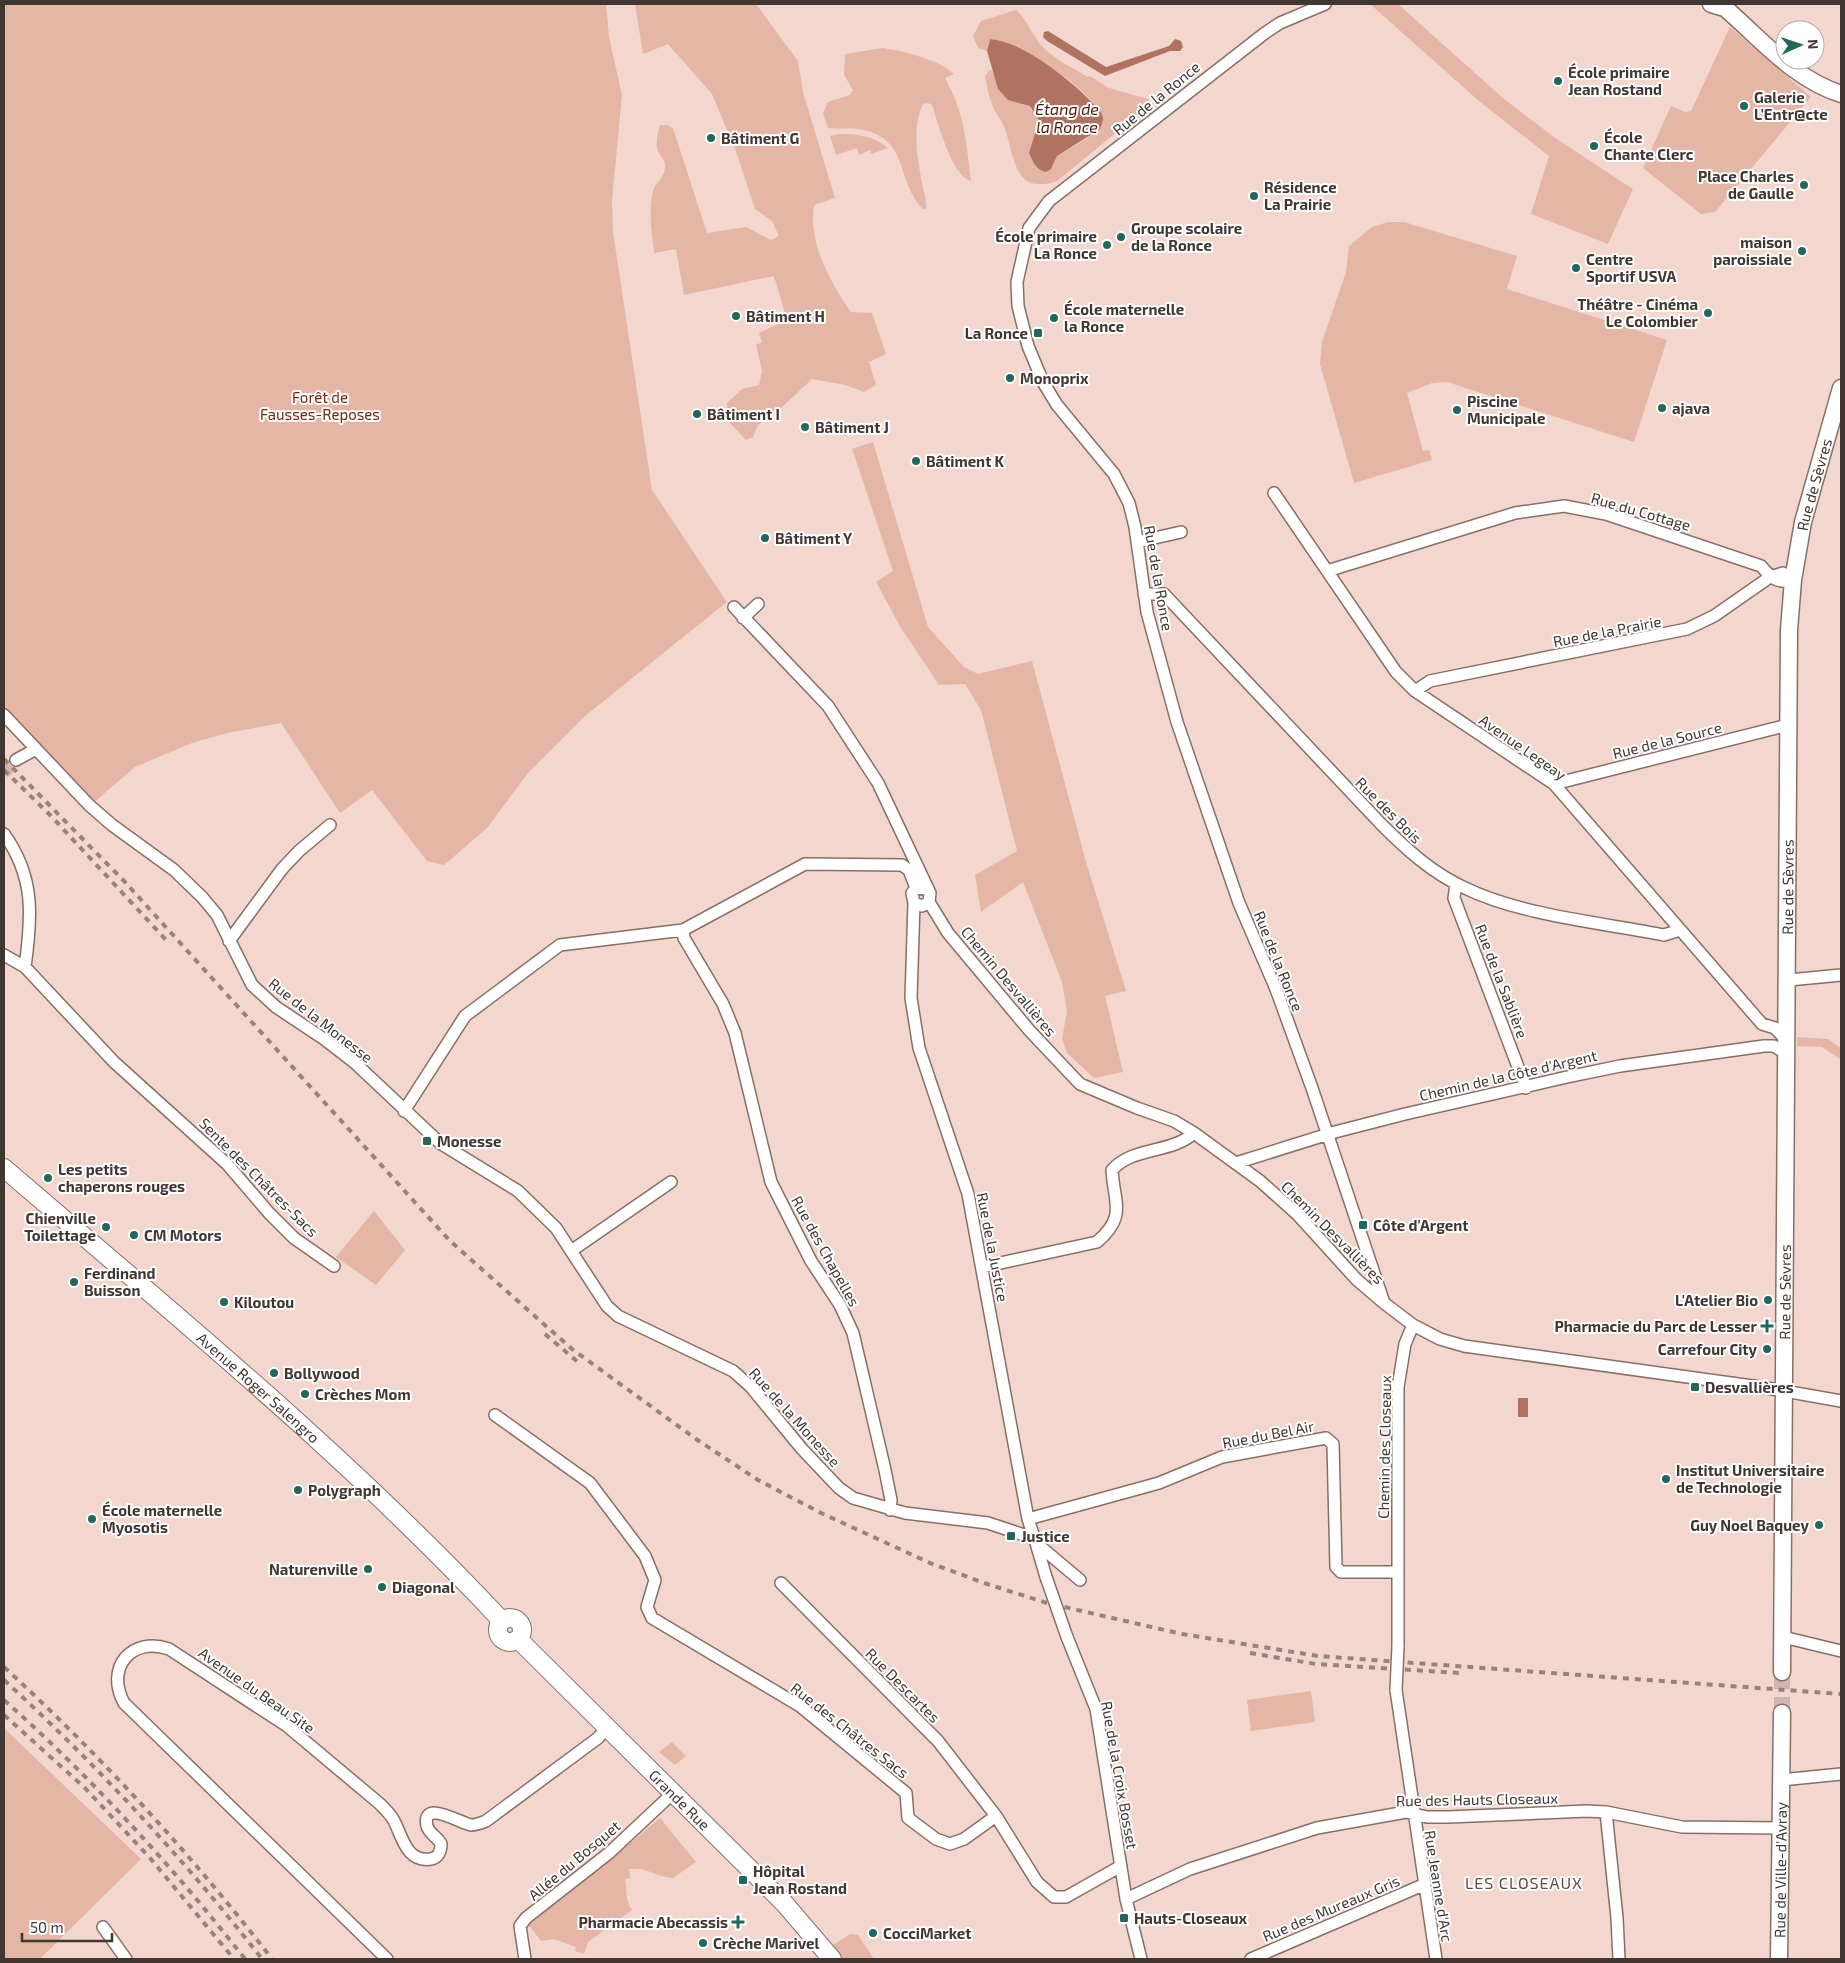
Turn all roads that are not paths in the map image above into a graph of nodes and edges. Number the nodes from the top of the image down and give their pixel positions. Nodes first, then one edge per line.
1 (1325, 4) edge
2 (1711, 4) edge
3 (1841, 94) edge
4 (1841, 388) edge
5 (1274, 493) dead end
6 (1181, 532) dead end
7 (1137, 542) junction
8 (1327, 571) junction
9 (1770, 577) junction
10 (1793, 580) junction
11 (1144, 594) junction
12 (758, 604) dead end
13 (734, 607) dead end
14 (743, 618) junction
15 (1415, 691) junction
16 (4, 715) edge
17 (1788, 725) junction
18 (36, 748) junction
19 (16, 760) tunnel mouth
20 (1554, 784) junction
21 (330, 825) dead end
22 (4, 834) edge
23 (909, 852) junction
24 (902, 865) junction
25 (1456, 884) junction
26 (922, 889) junction
27 (929, 902) junction
28 (914, 903) junction
29 (683, 930) junction
30 (1680, 930) junction
31 (230, 941) junction
32 (4, 955) edge
33 (25, 967) junction
34 (1841, 975) edge
35 (1788, 980) junction
36 (1786, 1040) junction
37 (1526, 1088) junction
38 (404, 1111) junction
39 (1194, 1133) junction
40 (1327, 1135) junction
41 (1236, 1163) junction
42 (4, 1168) edge
43 (671, 1182) dead end
44 (571, 1251) junction
45 (334, 1266) dead end
46 (982, 1267) junction
47 (1384, 1303) junction
48 (1413, 1325) junction
49 (1785, 1391) junction
50 (1841, 1402) edge
51 (495, 1415) dead end
52 (890, 1510) junction
53 (1028, 1519) junction
54 (1034, 1541) junction
55 (1398, 1572) junction
56 (1080, 1580) dead end
57 (781, 1583) dead end
58 (1783, 1637) junction
59 (521, 1642) joint
60 (1398, 1647) joint
61 (1841, 1651) edge
62 (1782, 1672) tunnel mouth
63 (1782, 1713) tunnel mouth
64 (608, 1726) junction
65 (1841, 1774) edge
66 (1781, 1780) junction
67 (673, 1793) junction
68 (1606, 1812) junction
69 (1413, 1814) junction
70 (996, 1816) junction
71 (1781, 1828) junction
72 (1121, 1866) junction
73 (1423, 1884) junction
74 (1126, 1899) junction
75 (103, 1928) dead end
76 (126, 1959) edge
77 (387, 1959) edge
78 (525, 1959) edge
79 (832, 1959) edge
80 (1141, 1959) edge
81 (1251, 1959) edge
82 (1436, 1959) edge
83 (1619, 1959) edge
84 (1780, 1959) edge

1 - 7 street, Rue de la Ronce
2 - 3 main road
4 - 10 main road, Rue de Sèvres
5 - 8 street, Avenue Legeay
6 - 7 street
7 - 11 street, Rue de la Ronce
8 - 9 street, Rue du Cottage
8 - 15 street, Avenue Legeay
9 - 10 street
9 - 15 street, Rue de la Prairie
10 - 17 main road, Rue de Sèvres
11 - 25 street, Rue des Bois
11 - 40 street, Rue de la Ronce
12 - 14 street
13 - 14 street
14 - 23 street
15 - 20 street, Avenue Legeay
16 - 18 street, Rue de la Monesse
17 - 20 street, Rue de la Source
17 - 35 main road, Rue de Sèvres
18 - 19 street
18 - 31 street, Rue de la Monesse
20 - 30 street, Avenue Legeay
21 - 31 street
22 - 33 street
23 - 24 street
23 - 26 street
24 - 26 street
24 - 29 street
25 - 30 street, Rue des Bois
25 - 37 street, Rue de la Sablière
26 - 27 street
26 - 28 street
27 - 28 street
27 - 39 street, Chemin Desvallières
28 - 46 street, Rue de la Justice
29 - 38 street
29 - 52 street, Rue des Chapelles
30 - 36 street, Avenue Legeay
31 - 38 street, Rue de la Monesse
32 - 33 street, Sente des Châtres-Sacs
33 - 45 street, Sente des Châtres-Sacs
34 - 35 street
35 - 36 main road, Rue de Sèvres
36 - 37 street, Chemin de la Côte d'Argent
36 - 49 main road, Rue de Sèvres
37 - 40 street, Chemin de la Côte d'Argent
38 - 44 street, Rue de la Monesse
39 - 41 street, Chemin Desvallières
39 - 46 street
40 - 41 street, Chemin de la Côte d'Argent
40 - 47 street, Rue de la Ronce
41 - 47 street, Chemin Desvallières
42 - 59 main road, Avenue Roger Salengro
43 - 44 street
44 - 52 street, Rue de la Monesse
46 - 53 street, Rue de la Justice
47 - 48 street, Chemin Desvallières
48 - 49 street, Chemin Desvallières
48 - 55 street, Chemin des Closeaux
49 - 50 street, Chemin Desvallières
49 - 58 main road, Rue de Sèvres
51 - 70 street, Rue des Châtres Sacs
52 - 54 street, Rue de la Monesse
53 - 54 street, Rue de la Justice
53 - 55 street, Rue du Bel Air
54 - 56 street
54 - 72 street, Rue de la Croix Bosset, bridge
55 - 60 street, Chemin des Closeaux
57 - 70 street, Rue Descartes
58 - 61 street
58 - 62 main road, Rue de Sèvres
59 - 64 main road, Grande Rue
60 - 69 street, Rue Jeanne d'Arc, bridge
63 - 66 main road, Rue de Ville-d'Avray
64 - 67 main road, Grande Rue
64 - 77 street, Avenue du Beau Site
65 - 66 street
66 - 71 main road, Rue de Ville-d'Avray
67 - 78 street, Allée du Bosquet
67 - 79 main road, Grande Rue
68 - 69 street, Rue des Hauts Closeaux
68 - 71 street, Rue des Hauts Closeaux
68 - 83 street
69 - 73 street, Rue Jeanne d'Arc
69 - 74 street, Rue des Hauts Closeaux
70 - 72 street
71 - 84 main road, Rue de Ville-d'Avray
72 - 74 street, Rue de la Croix Bosset
73 - 81 street, Rue des Mureaux Gris
73 - 82 street, Rue Jeanne d'Arc
74 - 80 street, Rue de la Croix Bosset
75 - 76 street

